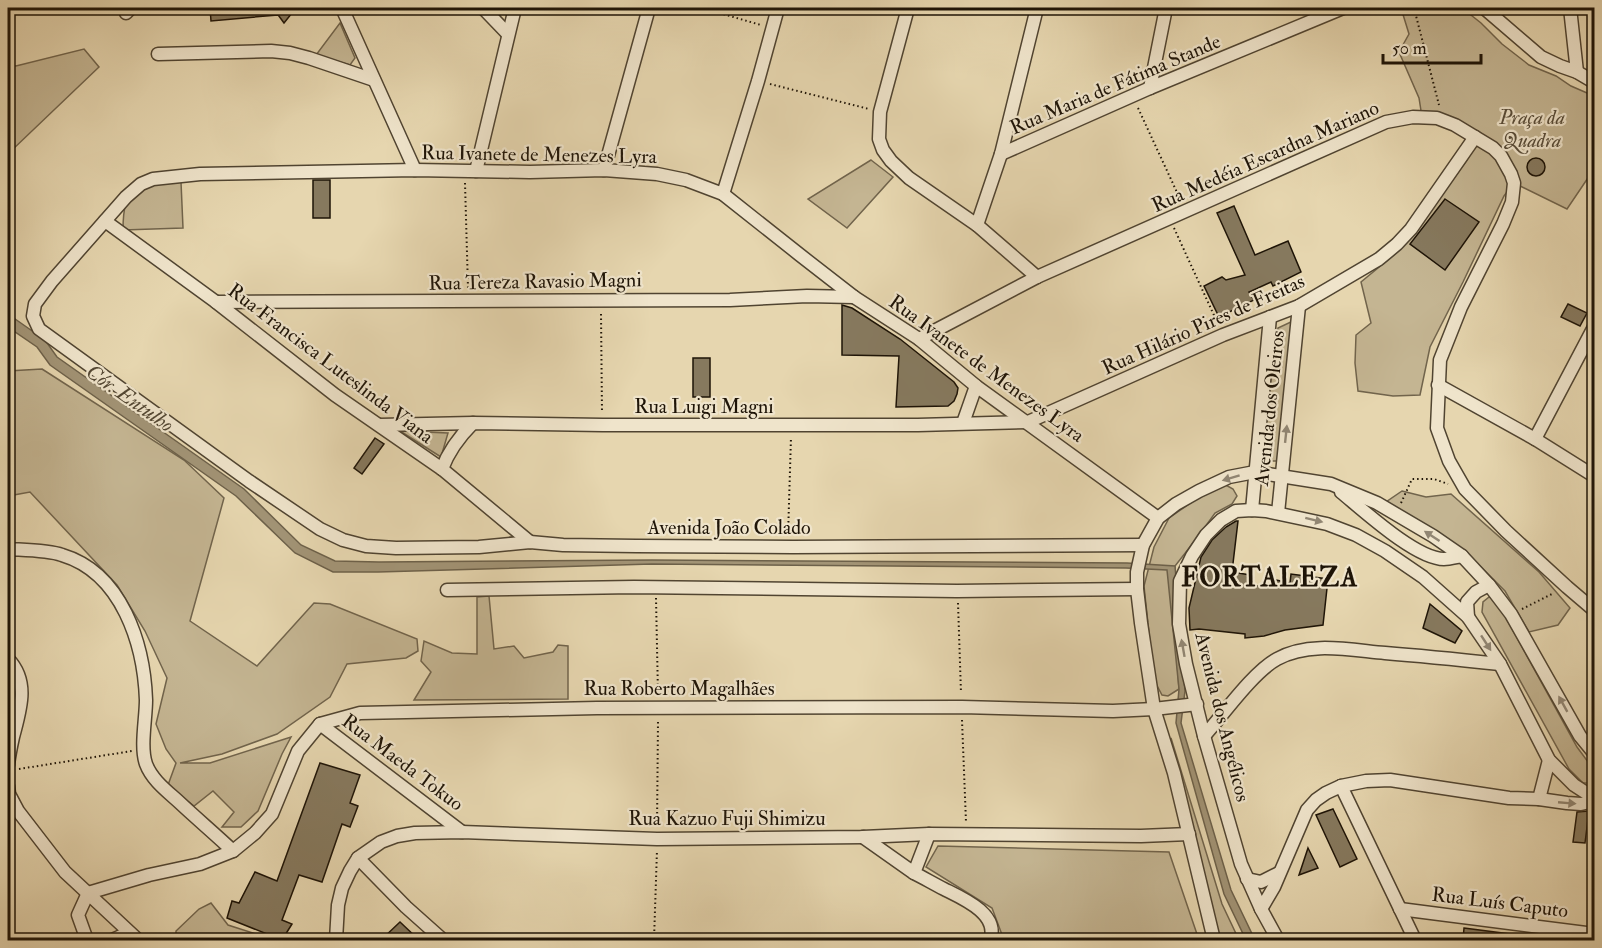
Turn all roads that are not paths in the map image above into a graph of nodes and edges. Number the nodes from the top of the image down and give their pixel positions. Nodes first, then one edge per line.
1 (342, 8) edge
2 (483, 8) edge
3 (515, 8) edge
4 (649, 8) edge
5 (778, 8) edge
6 (908, 8) edge
7 (1037, 8) edge
8 (1166, 8) edge
9 (1343, 8) edge
10 (1484, 8) edge
11 (1570, 8) edge
12 (508, 34) junction
13 (158, 54) dead end
14 (1577, 72) junction
15 (374, 80) junction
16 (1594, 82) edge
17 (1150, 88) junction
18 (1475, 137) junction
19 (1001, 154) junction
20 (415, 170) junction
21 (604, 170) junction
22 (471, 171) junction
23 (723, 194) junction
24 (105, 221) junction
25 (977, 225) junction
26 (1037, 277) junction
27 (855, 297) junction
28 (216, 302) junction
29 (1299, 306) junction
30 (1270, 317) junction
31 (1594, 327) edge
32 (39, 329) joint
33 (919, 339) junction
34 (1438, 385) junction
35 (976, 386) junction
36 (1028, 422) junction
37 (473, 423) junction
38 (963, 423) junction
39 (380, 425) junction
40 (1535, 439) junction
41 (441, 469) junction
42 (1255, 472) junction
43 (1281, 475) junction
44 (1594, 476) edge
45 (1331, 483) junction
46 (1252, 510) junction
47 (1278, 513) junction
48 (1158, 518) junction
49 (530, 542) junction
50 (1143, 545) junction
51 (8, 549) edge
52 (1462, 556) junction
53 (1489, 585) junction
54 (1137, 589) junction
55 (447, 590) dead end
56 (1594, 610) edge
57 (1468, 616) junction
58 (8, 660) edge
59 (1500, 664) junction
60 (1197, 705) junction
61 (1154, 709) junction
62 (320, 724) junction
63 (1204, 736) junction
64 (1594, 753) edge
65 (1549, 760) junction
66 (13, 767) edge
67 (8, 786) edge
68 (1341, 786) junction
69 (1594, 799) edge
70 (1539, 800) junction
71 (462, 832) junction
72 (929, 834) junction
73 (1189, 834) junction
74 (863, 837) junction
75 (233, 851) junction
76 (358, 858) junction
77 (914, 873) junction
78 (1279, 873) junction
79 (1247, 879) junction
80 (88, 893) junction
81 (1261, 909) junction
82 (1400, 909) junction
83 (1594, 934) edge
84 (133, 937) edge
85 (87, 940) edge
86 (112, 940) edge
87 (336, 940) edge
88 (443, 940) edge
89 (990, 940) edge
90 (1214, 940) edge
91 (1278, 940) edge
92 (1415, 940) edge

1 - 15 street
2 - 12 street
3 - 12 street
4 - 21 street
5 - 23 street
6 - 25 street
7 - 19 street
8 - 17 street
9 - 17 street, Rua Maria de Fátima Stande
10 - 14 street
11 - 14 street
12 - 22 street
13 - 15 street
14 - 16 street
15 - 20 street
17 - 19 street, Rua Maria de Fátima Stande
18 - 26 street, Rua Medéia Escardna Mariano
18 - 29 street, Rua Hilário Pires de Freitas
18 - 34 street, Rua Medéia Escardna Mariano
19 - 25 street
20 - 22 street, Rua Ivanete de Menezes Lyra
20 - 24 street, Rua Ivanete de Menezes Lyra
21 - 22 street, Rua Ivanete de Menezes Lyra
21 - 23 street, Rua Ivanete de Menezes Lyra
23 - 27 street, Rua Ivanete de Menezes Lyra
24 - 28 street, Rua Francisca Luteslinda Viana
24 - 32 street, Rua Ivanete de Menezes Lyra
25 - 26 street
26 - 33 street, Rua Medéia Escardna Mariano
27 - 28 street, Rua Tereza Ravasio Magni
27 - 33 street, Rua Ivanete de Menezes Lyra
28 - 39 street, Rua Francisca Luteslinda Viana
29 - 30 street, Rua Hilário Pires de Freitas
43 -> 29 street, Avenida dos Oleiros
30 - 36 street, Rua Hilário Pires de Freitas
30 - 42 street, Avenida dos Oleiros
31 - 40 street
32 - 49 street, Avenida João Colado
33 - 35 street, Rua Ivanete de Menezes Lyra
34 - 40 street
34 - 56 street, Rua Medéia Escardna Mariano
35 - 36 street, Rua Ivanete de Menezes Lyra
35 - 38 street
36 - 38 street, Rua Luigi Magni
36 - 48 street, Rua Ivanete de Menezes Lyra
37 - 38 street, Rua Luigi Magni
37 - 39 street, Rua Luigi Magni
37 - 41 street
39 - 41 street, Rua Francisca Luteslinda Viana
40 - 44 street
41 - 49 street, Rua Francisca Luteslinda Viana
42 - 43 street
42 - 46 street, Avenida dos Oleiros
42 -> 48 street
43 - 45 street
43 - 47 street, Avenida dos Oleiros
52 -> 45 street
45 - 52 street
46 - 47 street, Avenida dos Angélicos
60 -> 46 street, Avenida dos Angélicos
47 -> 57 street, Avenida dos Angélicos
48 - 50 street
49 - 50 street, Avenida João Colado
50 - 54 street
51 - 75 street
52 - 53 street
53 - 57 street
64 -> 53 street
54 - 55 street
54 - 61 street
57 -> 59 street, Avenida dos Angélicos
58 - 66 street
59 - 63 street
59 - 65 street, Avenida dos Angélicos
60 - 61 street, Rua Roberto Magalhães
60 - 63 street, Avenida dos Angélicos
61 - 62 street, Rua Roberto Magalhães
61 - 73 street
62 - 71 street, Rua Maeda Tokuo
62 - 75 street
63 - 79 street, Avenida dos Angélicos
65 - 69 street, Avenida dos Angélicos
65 - 70 street
67 - 80 street
68 - 70 street
68 - 78 street
68 - 82 street
70 -> 69 street
71 - 74 street, Rua Kazuo Fuji Shimizu
71 - 76 street, Rua Kazuo Fuji Shimizu
72 - 73 street, Rua Kazuo Fuji Shimizu
72 - 74 street, Rua Kazuo Fuji Shimizu
72 - 77 street
73 - 90 street
74 - 77 street
75 - 80 street
76 - 87 street, Rua Kazuo Fuji Shimizu
76 - 88 street
77 - 89 street
78 - 79 street
78 - 81 street
79 - 81 street, Avenida dos Angélicos
80 - 84 street
80 - 85 street
81 - 91 street, Avenida dos Angélicos
82 - 83 street, Rua Luís Caputo
82 - 92 street
84 - 86 street

